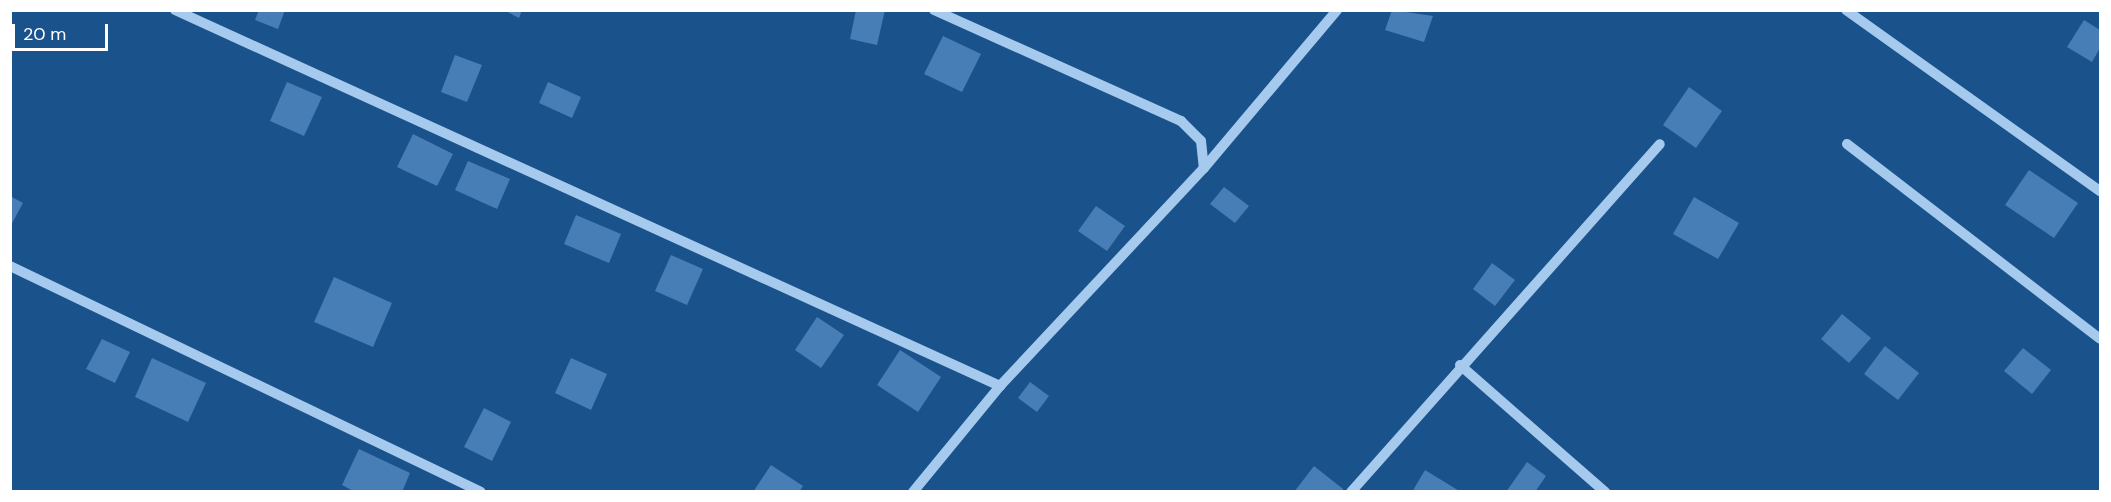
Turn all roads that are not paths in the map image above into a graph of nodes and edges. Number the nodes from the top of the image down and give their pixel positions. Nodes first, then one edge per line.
1 (175, 10) edge
2 (934, 10) edge
3 (1337, 10) edge
4 (1846, 10) edge
5 (1660, 144) dead end
6 (1847, 144) dead end
7 (1204, 168) junction
8 (2100, 190) edge
9 (10, 266) edge
10 (2100, 339) edge
11 (1460, 365) junction
12 (1000, 386) junction
13 (481, 492) edge
14 (913, 492) edge
15 (1351, 492) edge
16 (1605, 492) edge

1 - 12 lane
2 - 7 lane
3 - 7 lane
4 - 8 lane
5 - 11 lane
6 - 10 lane
7 - 12 lane
9 - 13 lane
11 - 15 lane
11 - 16 lane
12 - 14 lane

